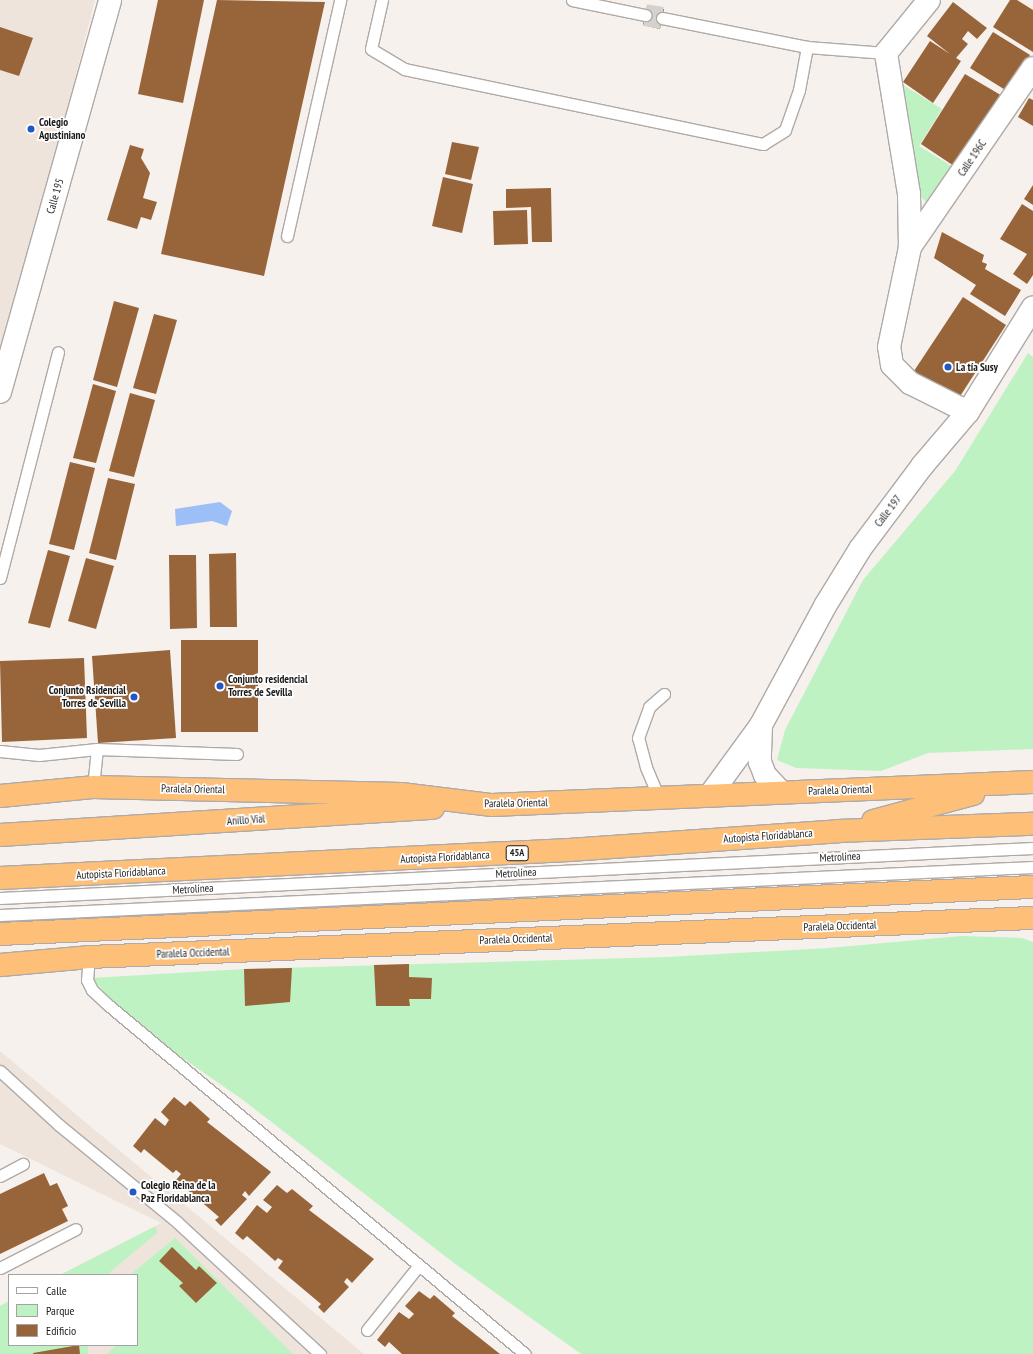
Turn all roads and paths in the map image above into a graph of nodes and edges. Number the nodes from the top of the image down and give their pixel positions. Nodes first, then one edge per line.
1 (110, 0) edge
2 (340, 0) edge
3 (382, 0) edge
4 (572, 0) edge
5 (929, 0) edge
6 (645, 15) tunnel mouth
7 (662, 18) tunnel mouth
8 (807, 47) junction
9 (886, 53) junction
10 (1033, 68) edge
11 (287, 236) dead end
12 (910, 247) junction
13 (1033, 308) edge
14 (58, 352) dead end
15 (0, 392) edge
16 (968, 412) junction
17 (0, 578) edge
18 (664, 694) dead end
19 (761, 725) junction
20 (97, 749) junction
21 (0, 750) edge
22 (236, 754) dead end
23 (1033, 782) edge
24 (1009, 784) junction
25 (93, 787) junction
26 (781, 792) junction
27 (710, 795) junction
28 (0, 796) edge
29 (660, 798) junction
30 (492, 805) junction
31 (1033, 824) edge
32 (838, 831) junction
33 (0, 835) edge
34 (1033, 848) edge
35 (1033, 867) edge
36 (0, 878) edge
37 (1033, 887) edge
38 (0, 898) edge
39 (0, 915) edge
40 (1033, 918) edge
41 (1004, 919) junction
42 (1033, 924) edge
43 (0, 934) edge
44 (89, 957) junction
45 (0, 965) edge
46 (0, 1071) edge
47 (23, 1164) dead end
48 (0, 1176) edge
49 (76, 1229) dead end
50 (419, 1265) junction
51 (0, 1268) edge
52 (368, 1330) dead end
53 (320, 1354) edge
54 (525, 1354) edge

1 - 15 street, Calle 195
2 - 11 lane
3 - 8 lane
4 - 6 lane
5 - 9 street
7 - 8 lane
8 - 9 lane
9 - 12 street, Calle 196C
10 - 12 street, Calle 196C
12 - 16 street, Calle 196C
13 - 16 street, Calle 197
14 - 17 lane
16 - 19 street, Calle 197
18 - 29 lane
19 - 26 street, Calle 197
19 - 27 street, Calle 197
20 - 21 lane
20 - 22 lane
20 - 25 lane
23 - 24 highway, Paralela Oriental
24 - 26 highway, Paralela Oriental
24 - 32 highway
25 - 28 highway, Paralela Oriental
25 - 30 highway, Paralela Oriental
26 - 27 highway, Paralela Oriental
27 - 29 highway, Paralela Oriental
29 - 30 highway, Paralela Oriental
30 - 33 highway, Anillo Víal
31 - 32 highway, Autopista Floridablanca / 45A
32 - 36 highway, Autopista Floridablanca / 45A
34 - 38 lane, Metrolínea
35 - 39 lane, Metrolínea
37 - 43 highway
40 - 41 highway, Paralela Occidental
41 - 42 highway
41 - 44 highway, Paralela Occidental
44 - 45 highway, Paralela Occidental
44 - 50 lane
46 - 53 lane
47 - 48 lane
49 - 51 lane
50 - 52 lane
50 - 54 lane

